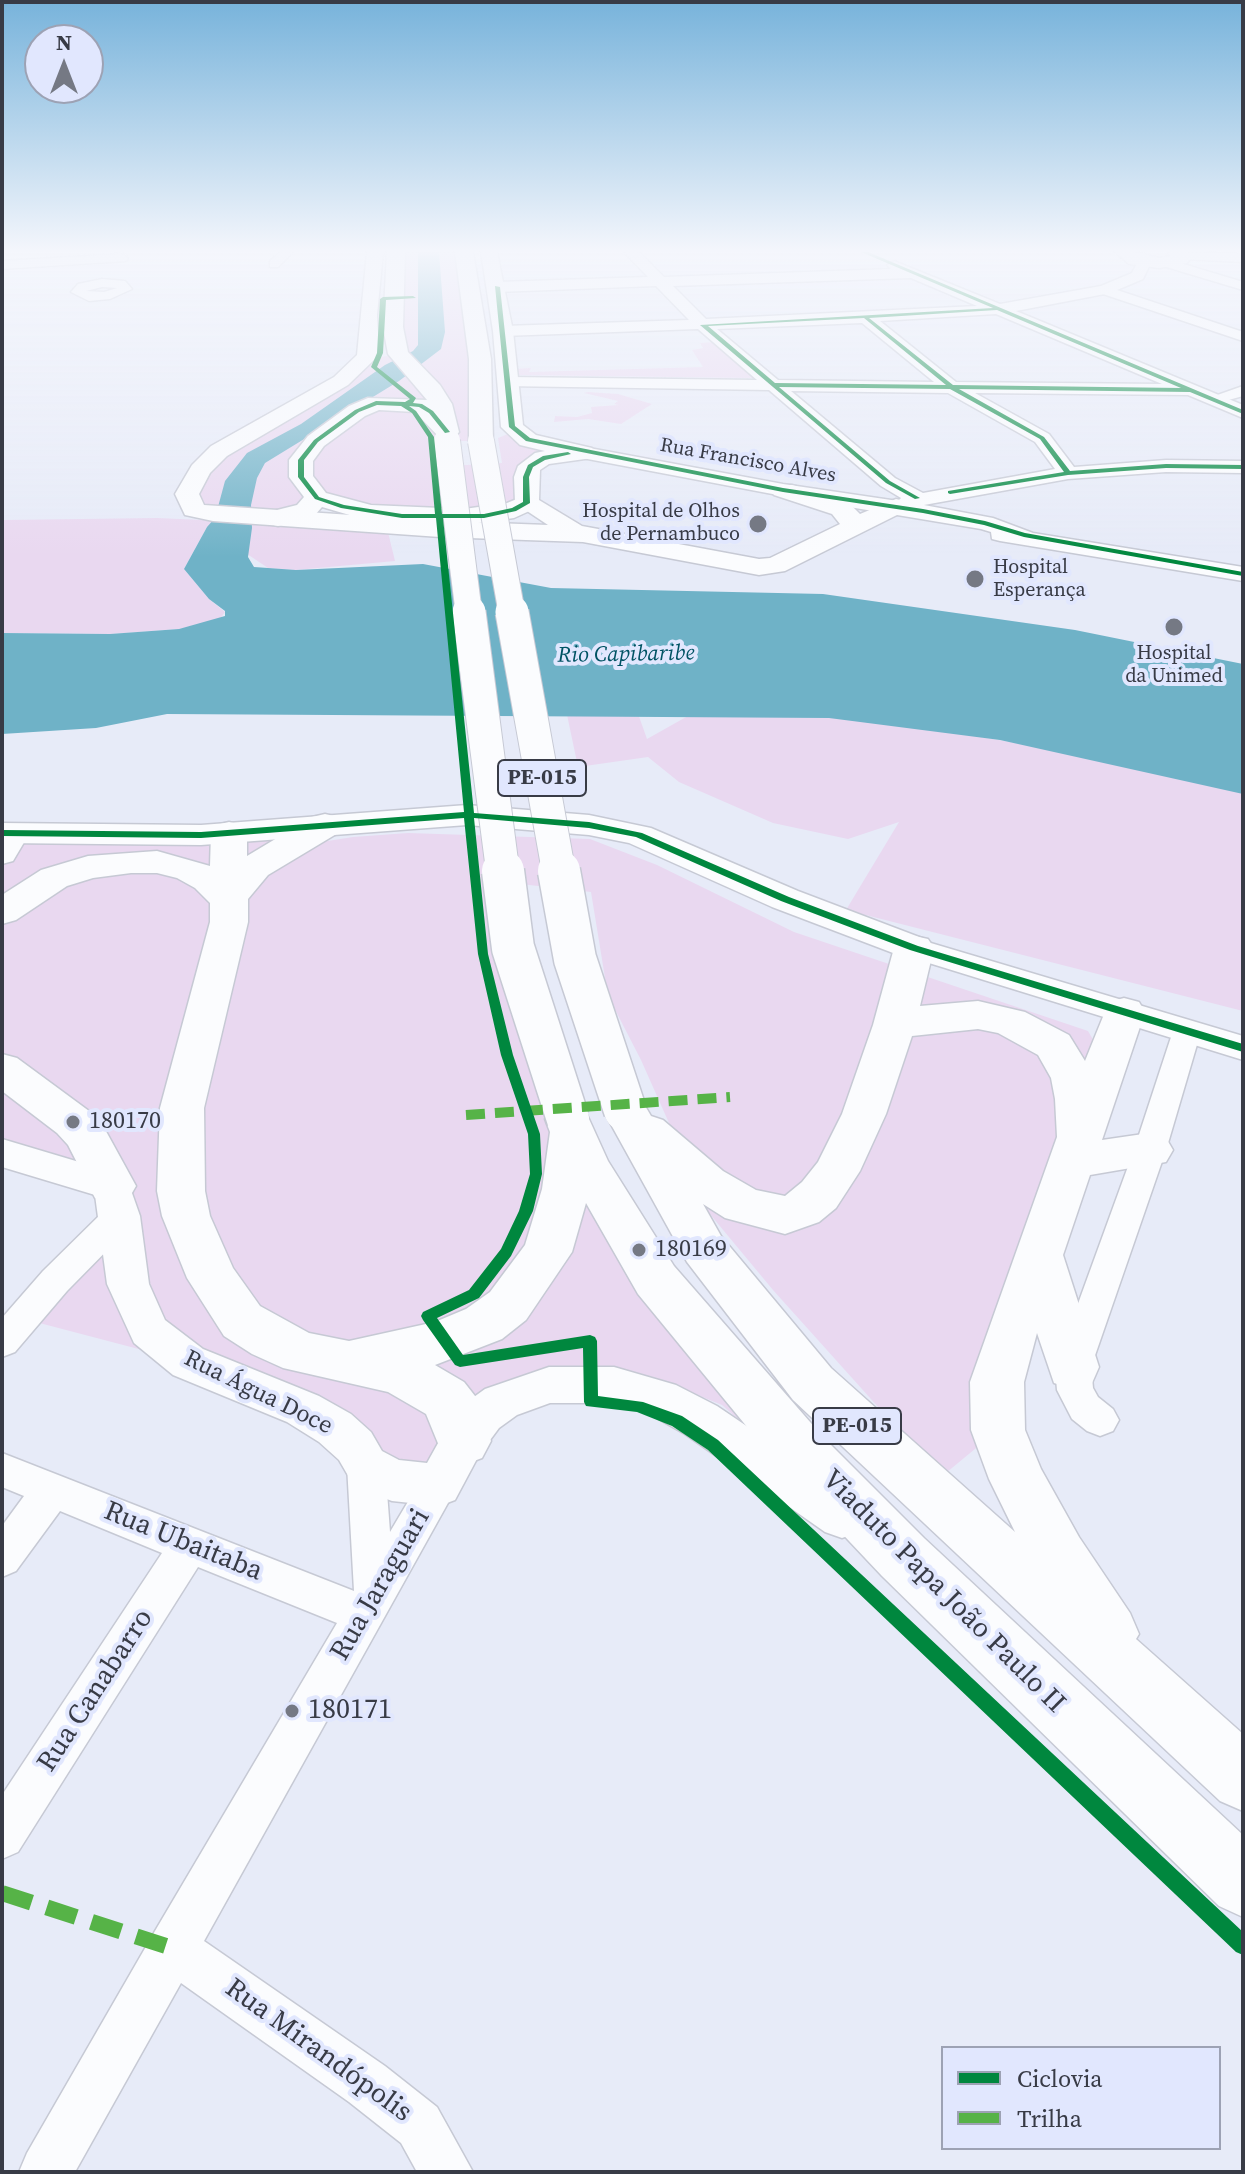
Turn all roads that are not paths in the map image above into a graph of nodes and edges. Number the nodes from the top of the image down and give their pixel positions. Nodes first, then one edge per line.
1 (368, 353) edge
2 (398, 353) edge
3 (479, 353) edge
4 (506, 353) edge
5 (737, 353) edge
6 (910, 353) edge
7 (1104, 353) edge
8 (509, 382) junction
9 (775, 385) junction
10 (953, 388) junction
11 (1191, 390) junction
12 (1243, 391) edge
13 (1214, 399) junction
14 (1243, 412) edge
15 (447, 437) junction
16 (584, 453) junction
17 (1243, 467) edge
18 (1068, 473) junction
19 (888, 482) junction
20 (783, 490) joint
21 (317, 498) junction
22 (906, 502) junction
23 (527, 503) junction
24 (865, 515) junction
25 (268, 517) junction
26 (583, 534) junction
27 (1024, 535) junction
28 (1243, 574) edge
29 (325, 825) junction
30 (229, 833) junction
31 (6, 841) edge
32 (230, 899) junction
33 (2, 912) edge
34 (914, 948) junction
35 (1124, 1012) junction
36 (894, 1025) junction
37 (1187, 1031) junction
38 (1243, 1048) edge
39 (2, 1069) edge
40 (626, 1112) junction
41 (570, 1126) junction
42 (1150, 1150) junction
43 (1075, 1152) junction
44 (3, 1155) edge
45 (116, 1201) junction
46 (1040, 1257) junction
47 (2, 1342) edge
48 (343, 1360) junction
49 (1073, 1367) junction
50 (1100, 1420) dead end
51 (451, 1463) junction
52 (366, 1465) junction
53 (2, 1470) edge
54 (52, 1490) junction
55 (190, 1545) junction
56 (903, 1557) junction
57 (2, 1558) edge
58 (369, 1604) junction
59 (1146, 1691) junction
60 (1243, 1778) edge
61 (2, 1836) edge
62 (1243, 1882) edge
63 (172, 1948) junction
64 (46, 2172) edge
65 (446, 2172) edge

1 - 25 main road
2 - 15 highway, PE-015
3 - 40 highway, PE-015, bridge
4 - 8 main road
5 - 9 street
6 - 10 street
7 - 11 street
8 - 9 street
8 - 16 main road, Rua Francisco Alves
9 - 10 street
9 - 19 street
10 - 11 street
10 - 18 street
11 - 13 street
12 - 13 street
13 - 14 street
15 - 21 highway
15 - 41 highway, PE-015, bridge
16 - 20 street, Rua Francisco Alves
16 - 23 main road
17 - 18 street
18 - 22 street
19 - 22 street
19 - 24 street
20 - 24 main road
21 - 23 highway
21 - 25 highway
22 - 24 main road
22 - 27 street
23 - 26 main road
24 - 26 main road
24 - 27 street
25 - 26 main road
27 - 28 street
29 - 30 main road
29 - 32 highway
29 - 34 main road
30 - 31 main road
30 - 32 highway
32 - 33 highway
32 - 48 highway
34 - 35 street
34 - 36 highway
35 - 37 street
35 - 43 highway
36 - 40 highway
36 - 43 highway
37 - 38 street
37 - 42 street
39 - 45 highway
40 - 59 highway, PE-015
41 - 48 highway
41 - 56 highway, Viaduto Papa João Paulo II / PE-015
42 - 43 highway
42 - 49 street
43 - 46 highway
44 - 45 street
45 - 47 street
45 - 52 street, Rua Água Doce
46 - 49 highway
46 - 59 highway
48 - 51 highway
49 - 50 street
51 - 52 street, Rua Água Doce
51 - 56 street, Rua Jaraguari
51 - 58 street, Rua Jaraguari
52 - 58 street
53 - 54 street, Rua Ubaitaba
54 - 55 street, Rua Ubaitaba
54 - 57 street
55 - 58 street, Rua Ubaitaba
55 - 61 street, Rua Canabarro
56 - 62 highway, Viaduto Papa João Paulo II / PE-015
58 - 63 street, Rua Jaraguari
59 - 60 highway, PE-015
63 - 64 street, Rua Jaraguari
63 - 65 street, Rua Mirandópolis

